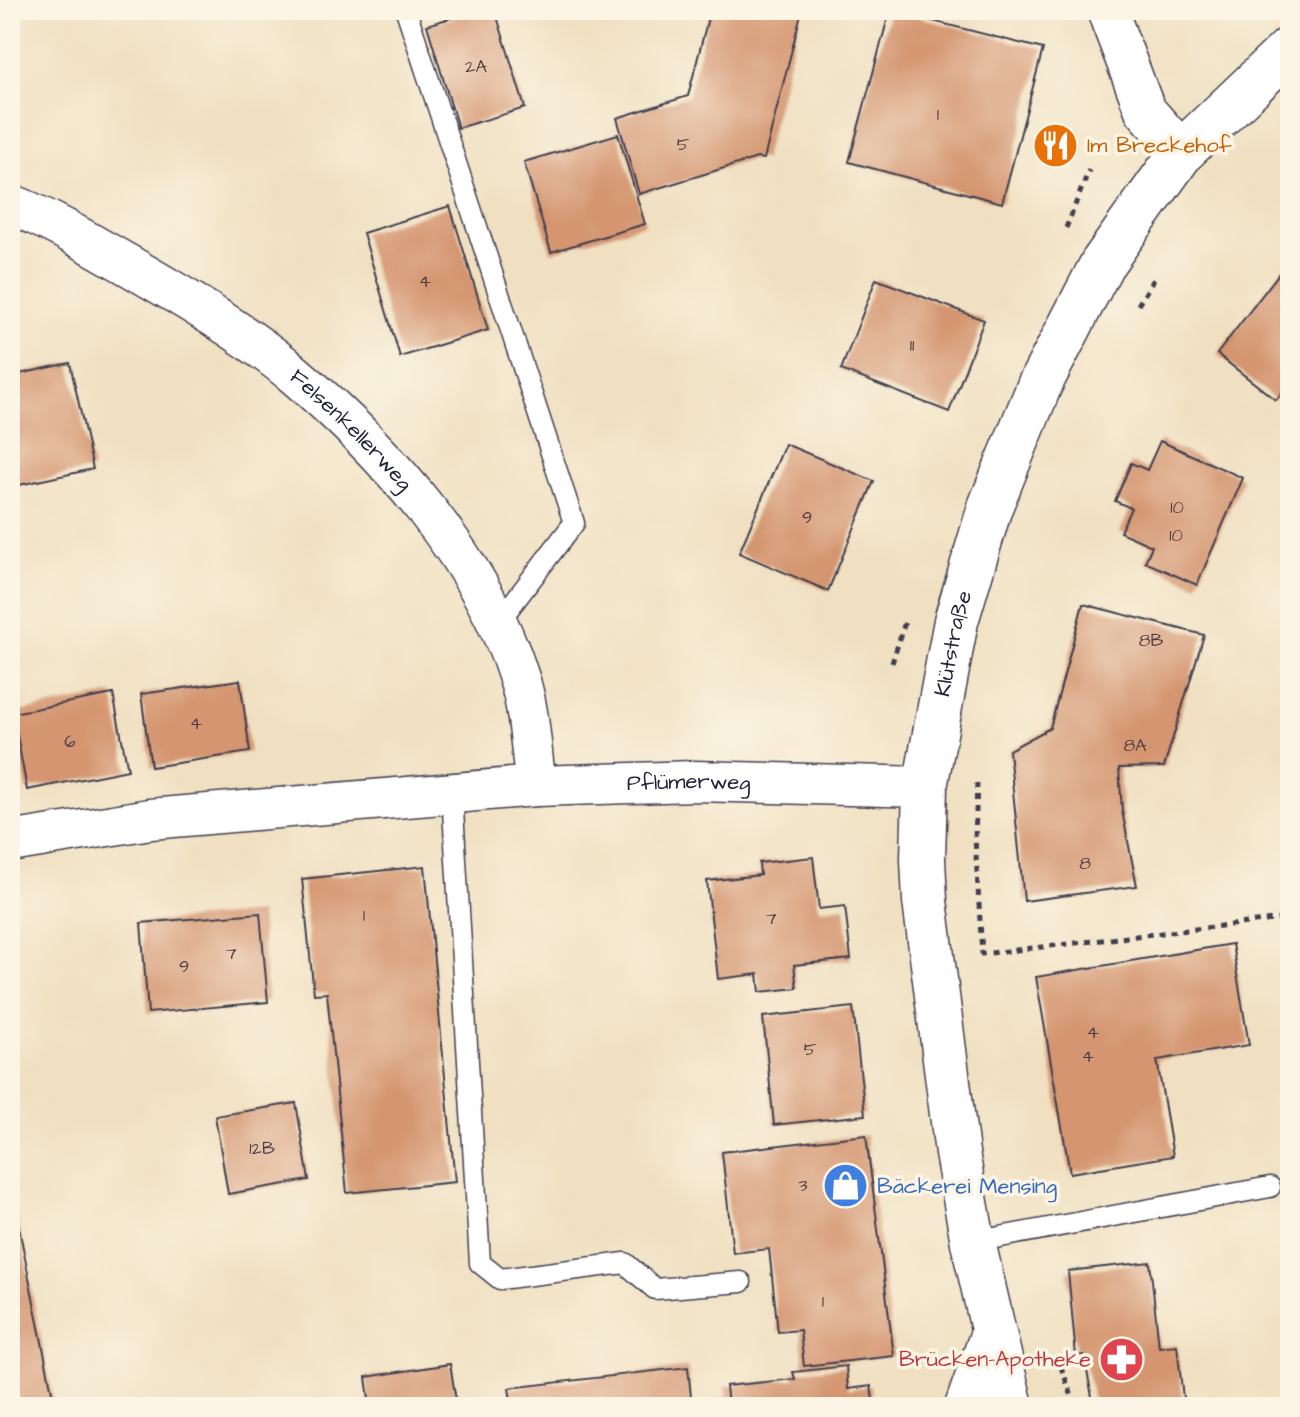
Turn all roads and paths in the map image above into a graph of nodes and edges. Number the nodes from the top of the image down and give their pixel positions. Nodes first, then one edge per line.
1 (406, 10) edge
2 (1107, 10) edge
3 (1290, 49) edge
4 (1182, 152) junction
5 (10, 204) edge
6 (1158, 272) dead end
7 (1134, 311) dead end
8 (497, 624) junction
9 (977, 780) dead end
10 (536, 786) junction
11 (925, 787) junction
12 (452, 793) junction
13 (10, 842) edge
14 (1290, 918) edge
15 (1270, 1187) dead end
16 (973, 1242) junction
17 (741, 1282) dead end
18 (993, 1333) junction
19 (1061, 1367) dead end
20 (967, 1407) edge
21 (1011, 1407) edge
22 (1038, 1407) edge
23 (1076, 1407) edge

1 - 8 lane
2 - 4 street
3 - 4 main road, Klütstraße
4 - 11 main road, Klütstraße
5 - 8 street, Felsenkellerweg
6 - 7 path
8 - 10 street, Felsenkellerweg
9 - 14 path
10 - 11 street, Pflümerweg
10 - 12 street, Pflümerweg
11 - 16 main road, Klütstraße
12 - 13 street, Pflümerweg
12 - 17 lane
15 - 16 lane
16 - 18 main road, Klütstraße
18 - 20 main road
18 - 21 main road, Klütstraße
18 - 22 main road, Klütstraße
19 - 23 path

